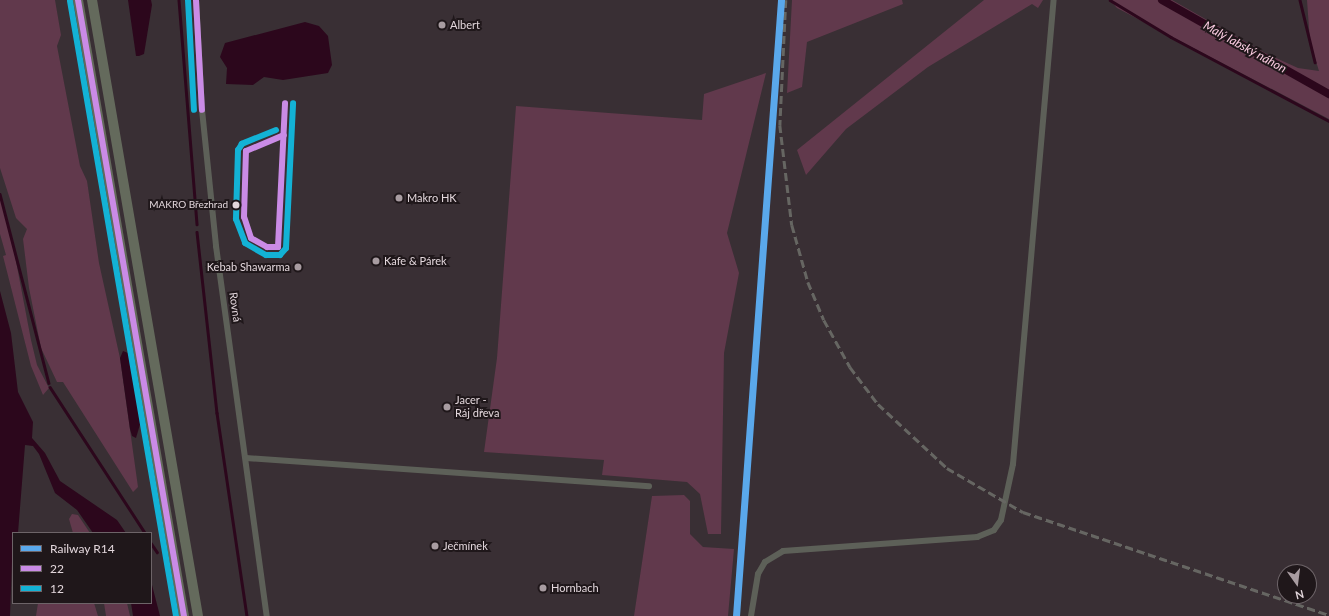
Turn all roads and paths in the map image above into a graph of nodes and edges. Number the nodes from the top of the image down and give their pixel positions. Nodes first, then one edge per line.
1 (78, 0) edge
2 (92, 0) edge
3 (196, 0) edge
4 (1054, 0) edge
5 (246, 458) junction
6 (649, 486) dead end
7 (184, 616) edge
8 (198, 616) edge
9 (267, 616) edge
10 (751, 616) edge

1 - 7 main road
2 - 8 main road
3 - 5 street, Rovná
4 - 10 street
5 - 6 street
5 - 9 street, Rovná

